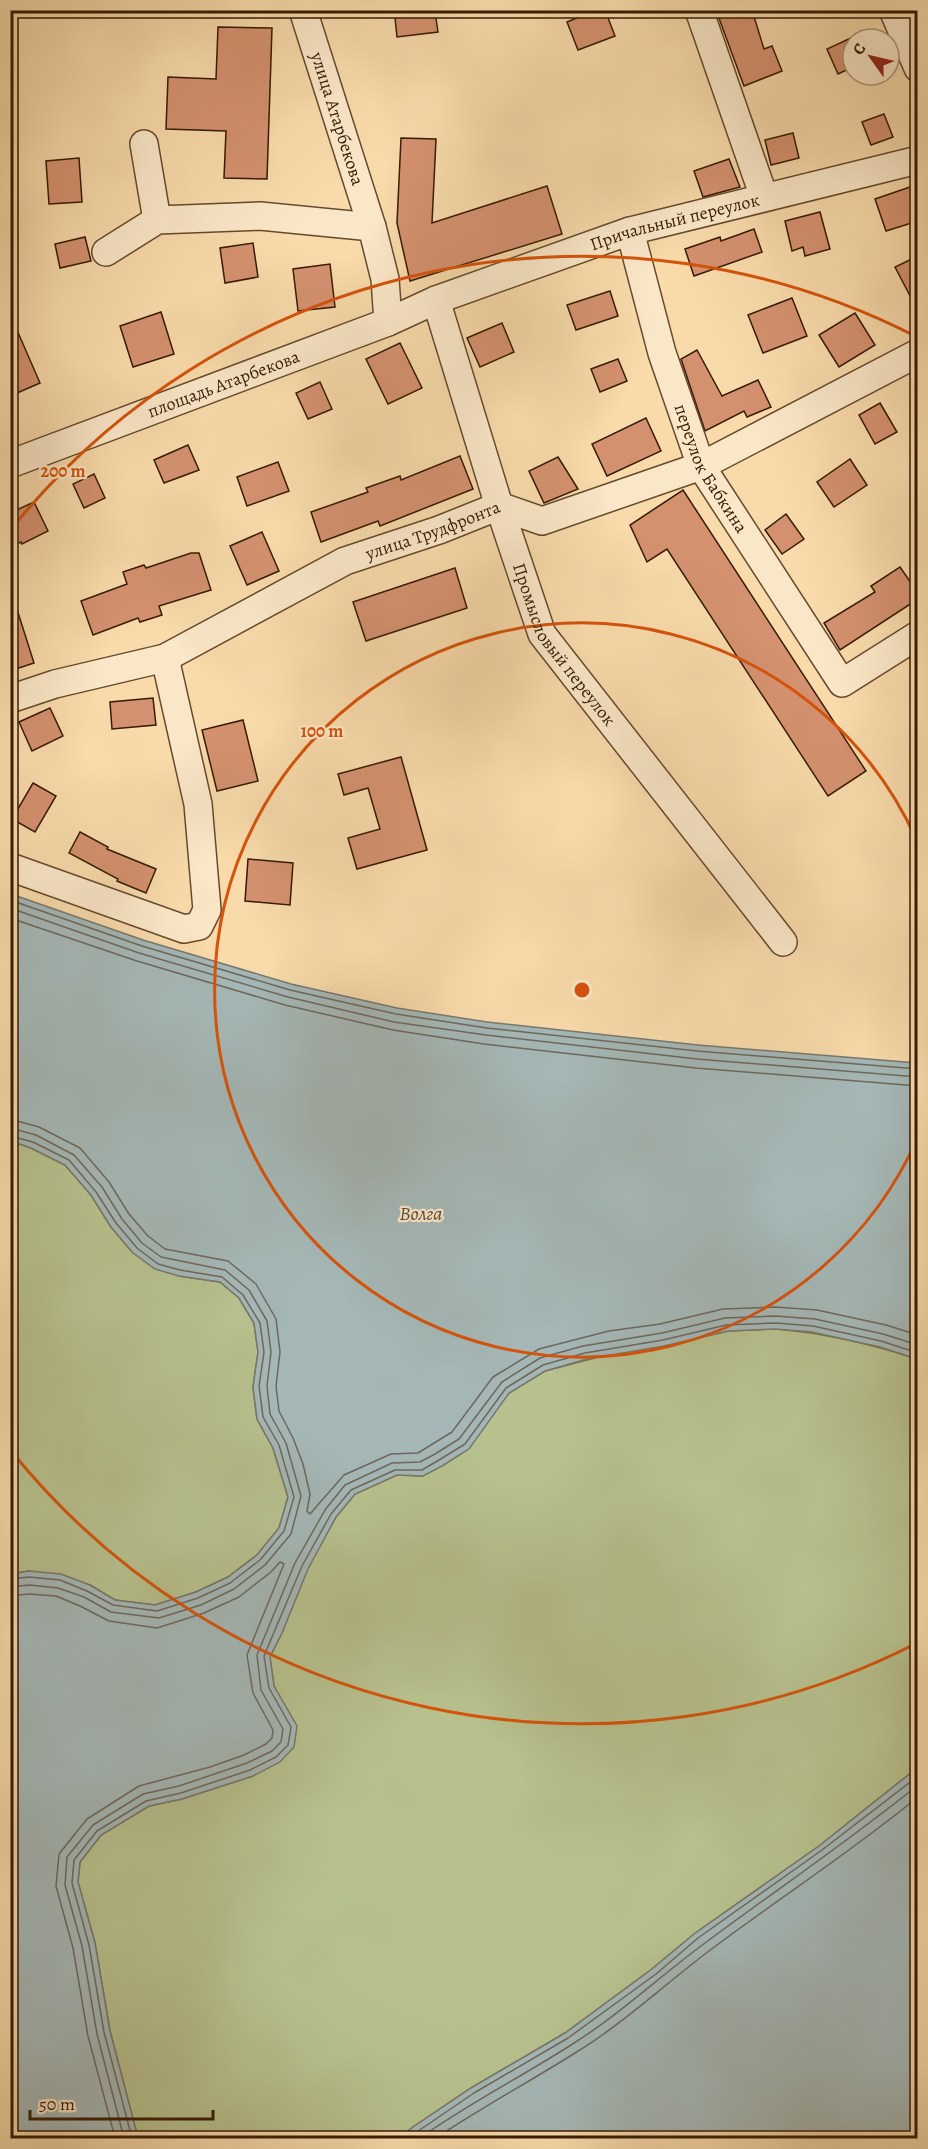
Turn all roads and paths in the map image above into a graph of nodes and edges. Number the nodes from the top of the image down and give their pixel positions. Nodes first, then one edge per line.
1 (303, 10) edge
2 (699, 10) edge
3 (893, 10) edge
4 (918, 68) edge
5 (144, 144) dead end
6 (918, 160) edge
7 (764, 197) junction
8 (157, 220) junction
9 (372, 227) junction
10 (630, 231) junction
11 (106, 252) dead end
12 (435, 300) junction
13 (388, 322) junction
14 (918, 353) edge
15 (10, 464) edge
16 (701, 466) junction
17 (499, 506) junction
18 (918, 635) edge
19 (165, 658) junction
20 (10, 699) edge
21 (10, 867) edge
22 (783, 942) dead end

1 - 9 street, улица Атарбекова
2 - 7 street
3 - 4 street
5 - 8 street
6 - 7 street, Причальный переулок
7 - 10 street, Причальный переулок
8 - 9 street
8 - 11 street
9 - 13 street, улица Атарбекова
10 - 12 street, Причальный переулок
10 - 16 street, переулок Бабкина
12 - 13 street, площадь Атарбекова
12 - 17 street, Промысловый переулок
13 - 15 street, площадь Атарбекова
14 - 16 street, улица Трудфронта
16 - 17 street, улица Трудфронта
16 - 18 street, переулок Бабкина
17 - 19 street, улица Трудфронта
17 - 22 street, Промысловый переулок
19 - 20 street, улица Трудфронта
19 - 21 street

